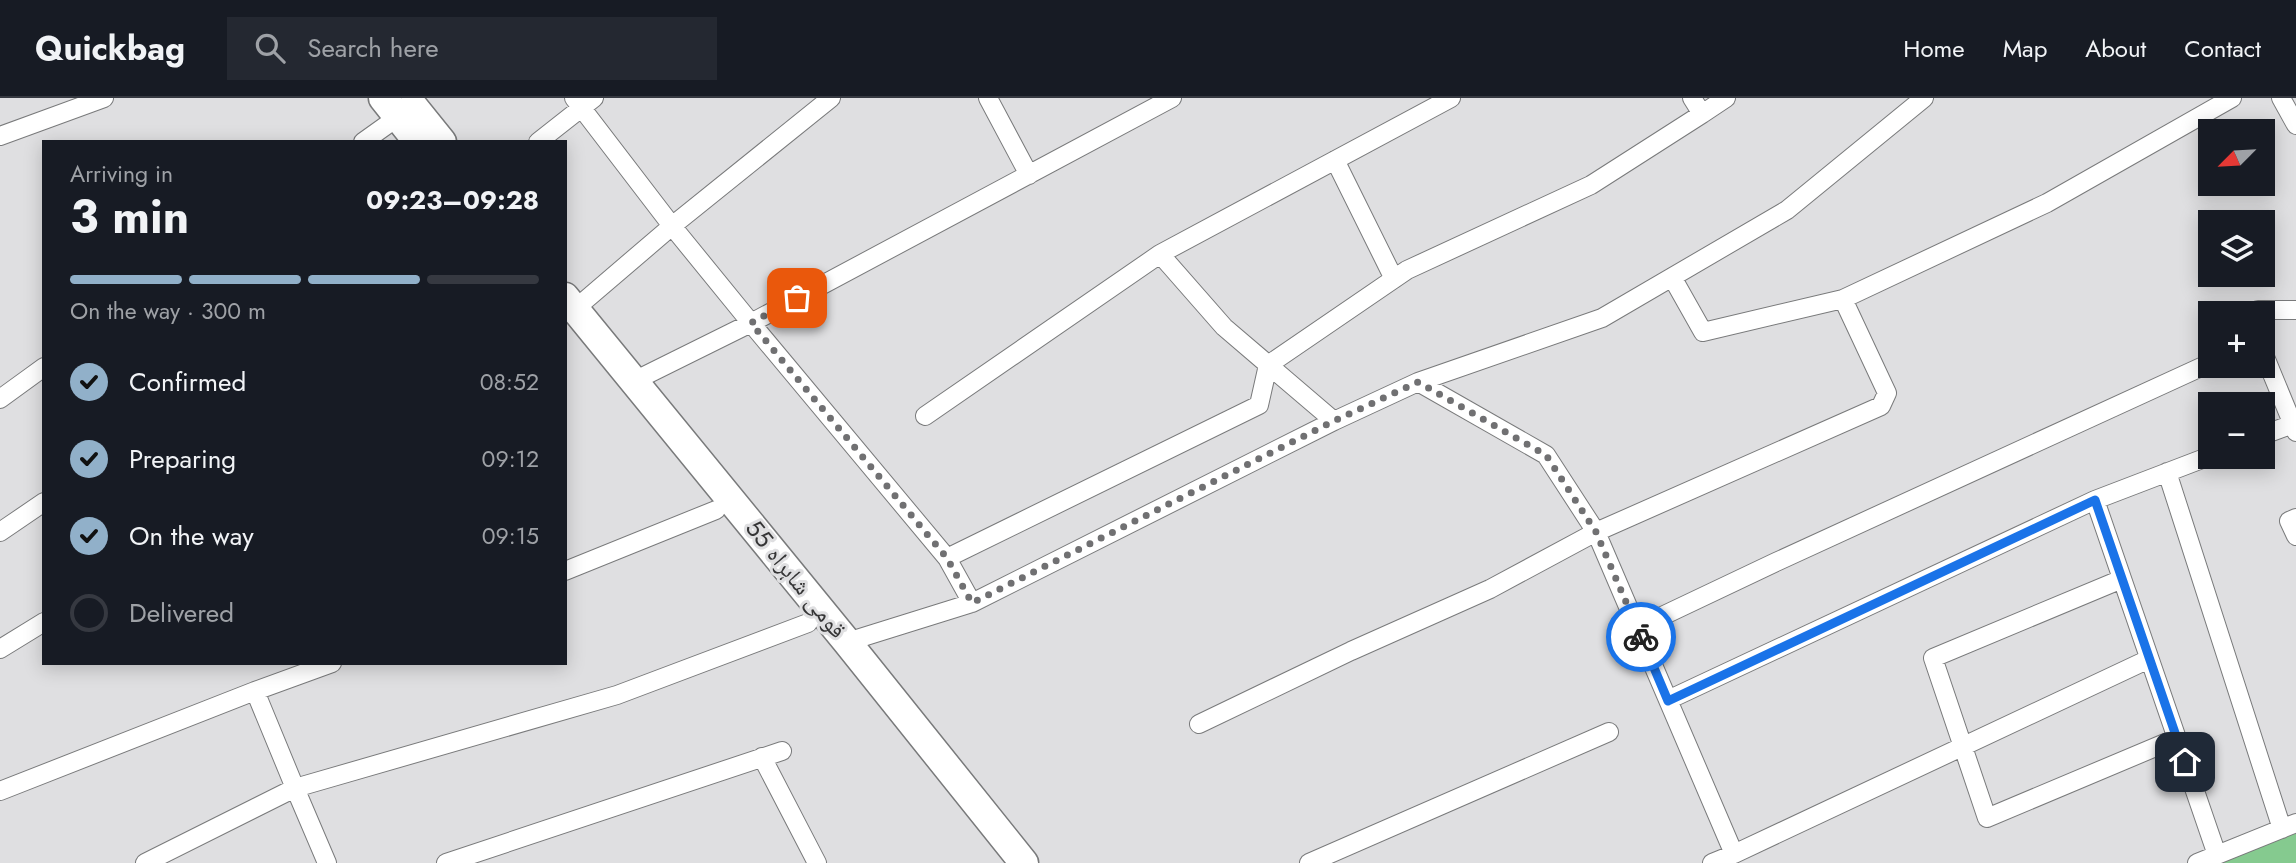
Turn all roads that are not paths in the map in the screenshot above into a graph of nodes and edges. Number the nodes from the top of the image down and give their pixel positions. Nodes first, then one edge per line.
1 (104, 98) edge
2 (831, 98) edge
3 (988, 98) edge
4 (1172, 98) edge
5 (1451, 98) edge
6 (1692, 98) edge
7 (1726, 98) edge
8 (1924, 98) edge
9 (2232, 98) edge
10 (2281, 98) edge
11 (584, 101) edge
12 (396, 104) edge
13 (1702, 114) junction
14 (2296, 125) edge
15 (0, 136) edge
16 (365, 140) edge
17 (417, 140) edge
18 (440, 140) edge
19 (540, 140) edge
20 (1335, 160) junction
21 (1029, 175) junction
22 (672, 226) junction
23 (1160, 254) junction
24 (1672, 277) junction
25 (1394, 279) junction
26 (1843, 299) junction
27 (2275, 310) edge
28 (2296, 310) edge
29 (569, 311) edge
30 (751, 323) junction
31 (1268, 365) junction
32 (42, 368) edge
33 (2198, 369) edge
34 (2274, 378) edge
35 (634, 381) junction
36 (1418, 382) junction
37 (0, 399) edge
38 (925, 416) dead end
39 (1334, 421) junction
40 (2294, 428) edge
41 (2275, 432) edge
42 (667, 436) junction
43 (2198, 460) edge
44 (2167, 472) junction
45 (2095, 500) junction
46 (42, 503) edge
47 (2296, 518) edge
48 (732, 521) junction
49 (0, 532) edge
50 (1596, 532) junction
51 (2296, 536) edge
52 (947, 558) junction
53 (567, 570) edge
54 (2122, 579) junction
55 (972, 603) junction
56 (42, 623) edge
57 (808, 623) junction
58 (1637, 628) junction
59 (847, 642) junction
60 (0, 649) edge
61 (2149, 659) junction
62 (326, 665) edge
63 (255, 691) junction
64 (1668, 701) junction
65 (1199, 724) dead end
66 (1609, 733) dead end
67 (2177, 738) junction
68 (1963, 746) junction
69 (782, 751) dead end
70 (762, 757) junction
71 (948, 782) junction
72 (295, 788) junction
73 (0, 791) edge
74 (2289, 826) edge
75 (1734, 854) junction
76 (2217, 855) junction
77 (145, 863) edge
78 (327, 863) edge
79 (446, 863) edge
80 (817, 863) edge
81 (1000, 863) edge
82 (1024, 863) edge
83 (1309, 863) edge
84 (1712, 863) edge
85 (2197, 863) edge

1 - 15 street
2 - 22 street
3 - 21 street
4 - 21 street
5 - 20 street
6 - 13 street
7 - 13 street
8 - 24 street
9 - 26 street
10 - 14 street
11 - 19 street
11 - 22 street
12 - 16 street
12 - 17 highway
12 - 18 highway
13 - 25 street
20 - 23 street
20 - 25 street
21 - 30 street
22 - 29 street
22 - 30 street
23 - 31 street
23 - 38 street
24 - 26 street
24 - 36 street
25 - 31 street
26 - 50 street
27 - 28 street
29 - 35 highway, قومی شاہراہ 55
29 - 42 highway, قومی شاہراہ 55
30 - 35 street
30 - 52 street
31 - 39 street
31 - 52 street
32 - 37 street
33 - 58 street
34 - 40 street
35 - 42 highway, قومی شاہراہ 55
36 - 39 street
36 - 50 street
39 - 55 street
40 - 41 street
42 - 48 highway, قومی شاہراہ 55
43 - 44 street
44 - 45 street
44 - 74 street
45 - 54 street
45 - 64 street
46 - 49 street
47 - 51 street
48 - 53 street
48 - 57 highway, قومی شاہراہ 55
48 - 59 highway, قومی شاہراہ 55
50 - 58 street
50 - 65 street
52 - 55 street
54 - 61 street
54 - 68 street
55 - 59 street
56 - 60 street
57 - 71 highway, قومی شاہراہ 55
57 - 72 street
58 - 64 street
59 - 71 highway, قومی شاہراہ 55
61 - 67 street
61 - 68 street
62 - 63 street
63 - 72 street
63 - 73 street
64 - 75 street
66 - 83 street
67 - 68 street
67 - 76 street
68 - 75 street
69 - 70 street
70 - 79 street
70 - 80 street
71 - 81 highway, قومی شاہراہ 55
71 - 82 highway, قومی شاہراہ 55
72 - 77 street
72 - 78 street
74 - 76 street
75 - 84 street
76 - 85 street

